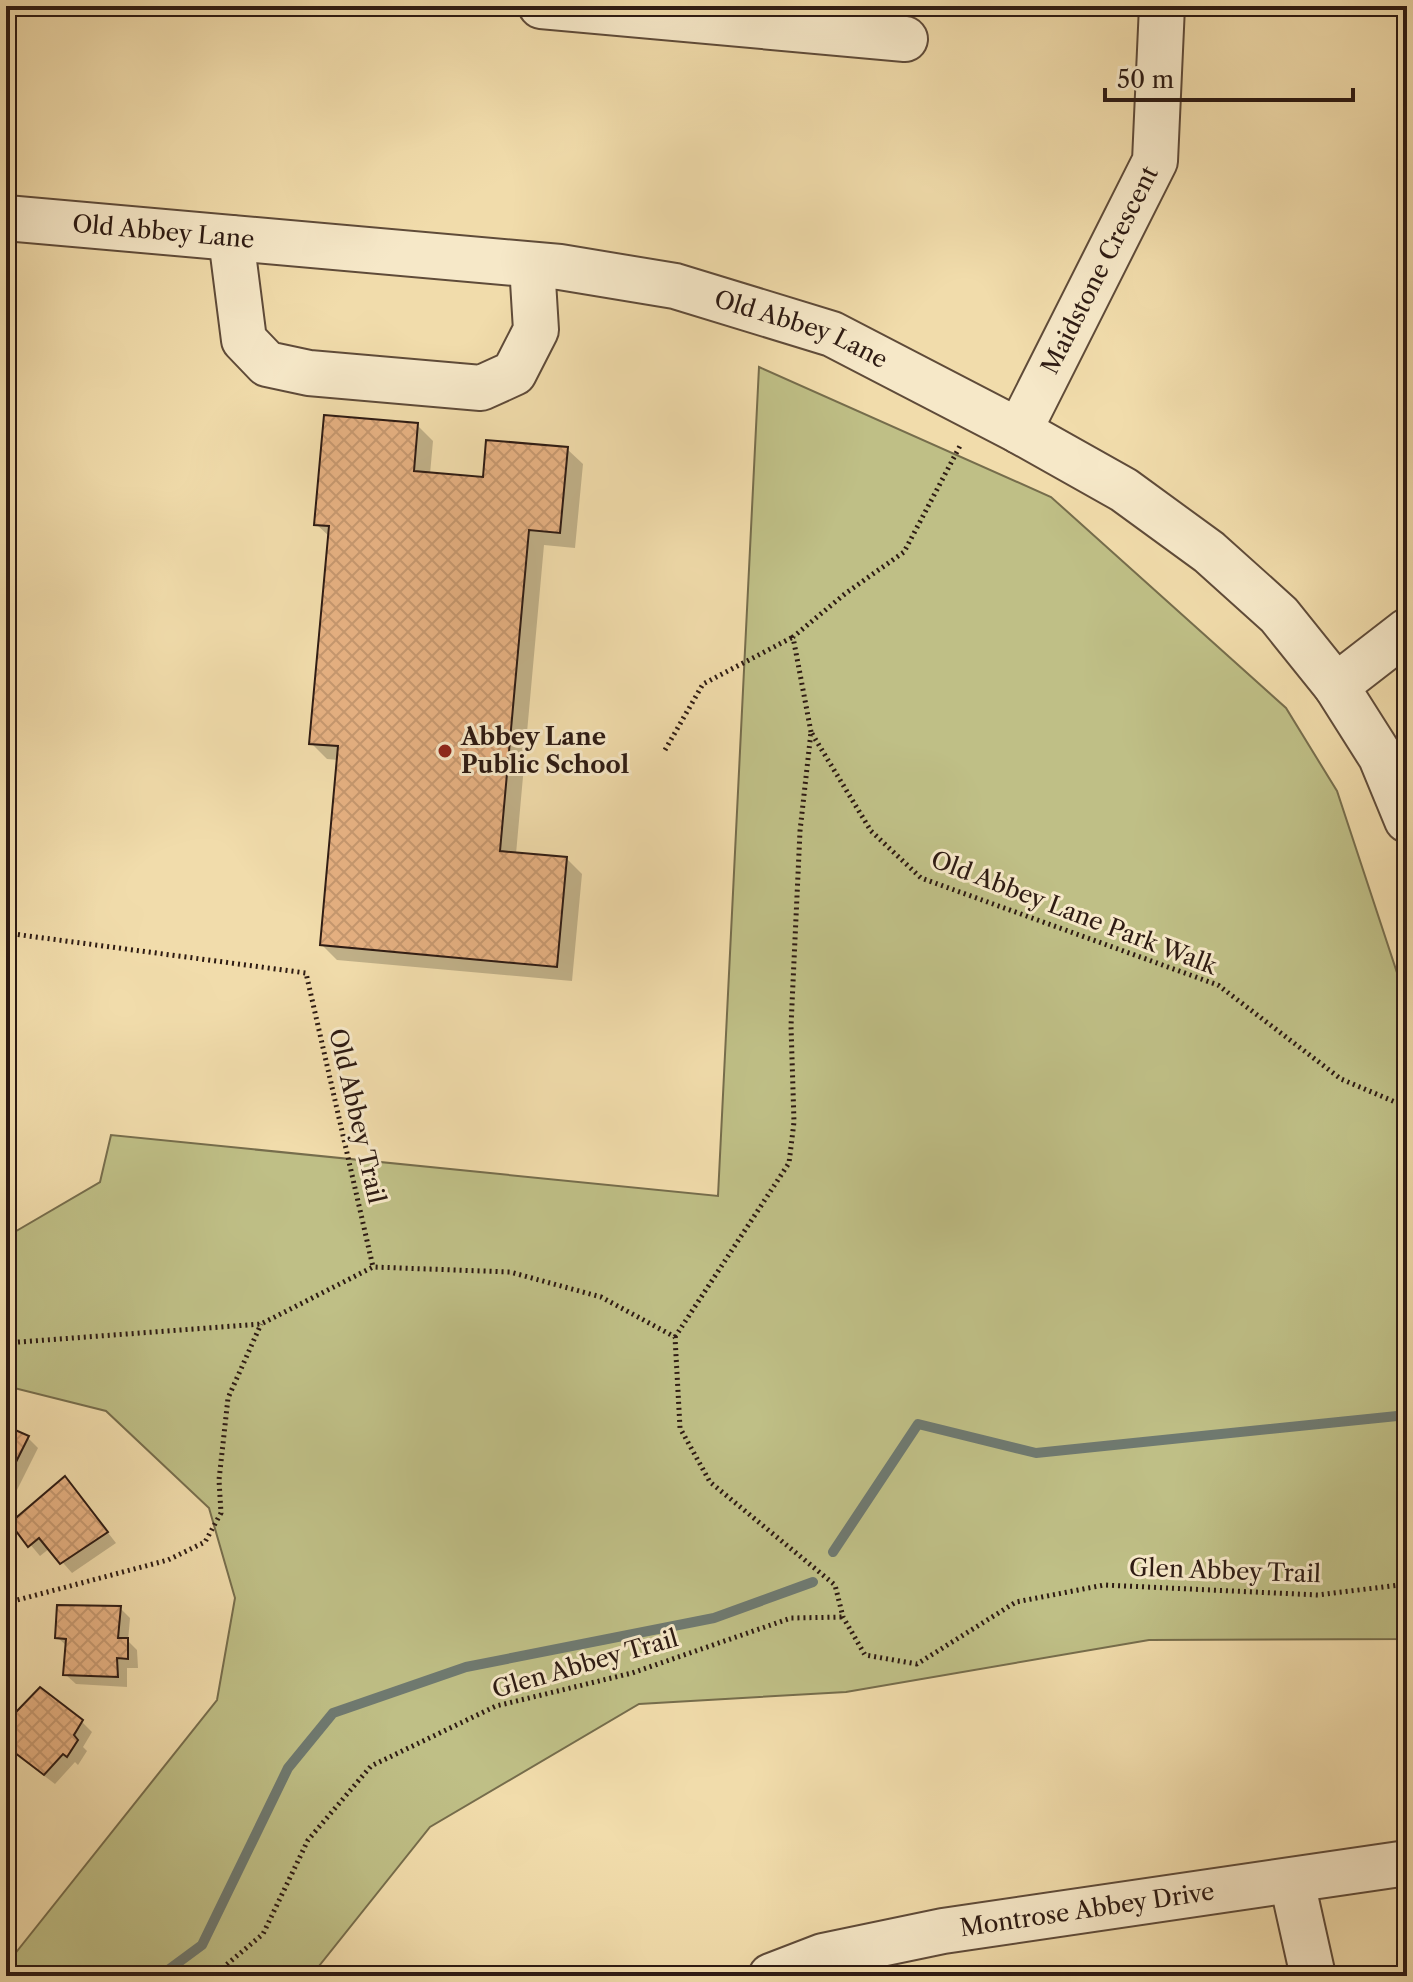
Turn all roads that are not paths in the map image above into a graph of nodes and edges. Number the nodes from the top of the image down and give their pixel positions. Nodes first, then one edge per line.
1 (541, 6) edge
2 (1162, 6) edge
3 (905, 39) dead end
4 (6, 218) edge
5 (231, 238) junction
6 (532, 265) junction
7 (1019, 431) junction
8 (1407, 631) edge
9 (1336, 686) junction
10 (1407, 820) edge
11 (1407, 1863) edge
12 (1292, 1882) junction
13 (771, 1976) edge
14 (1313, 1976) edge

1 - 3 street
2 - 7 street, Maidstone Crescent
4 - 5 street, Old Abbey Lane
5 - 6 street, Old Abbey Lane
5 - 6 street
6 - 7 street, Old Abbey Lane
7 - 9 street, Old Abbey Lane
8 - 9 street
9 - 10 street, Old Abbey Lane
11 - 12 street, Montrose Abbey Drive
12 - 13 street, Montrose Abbey Drive
12 - 14 street

